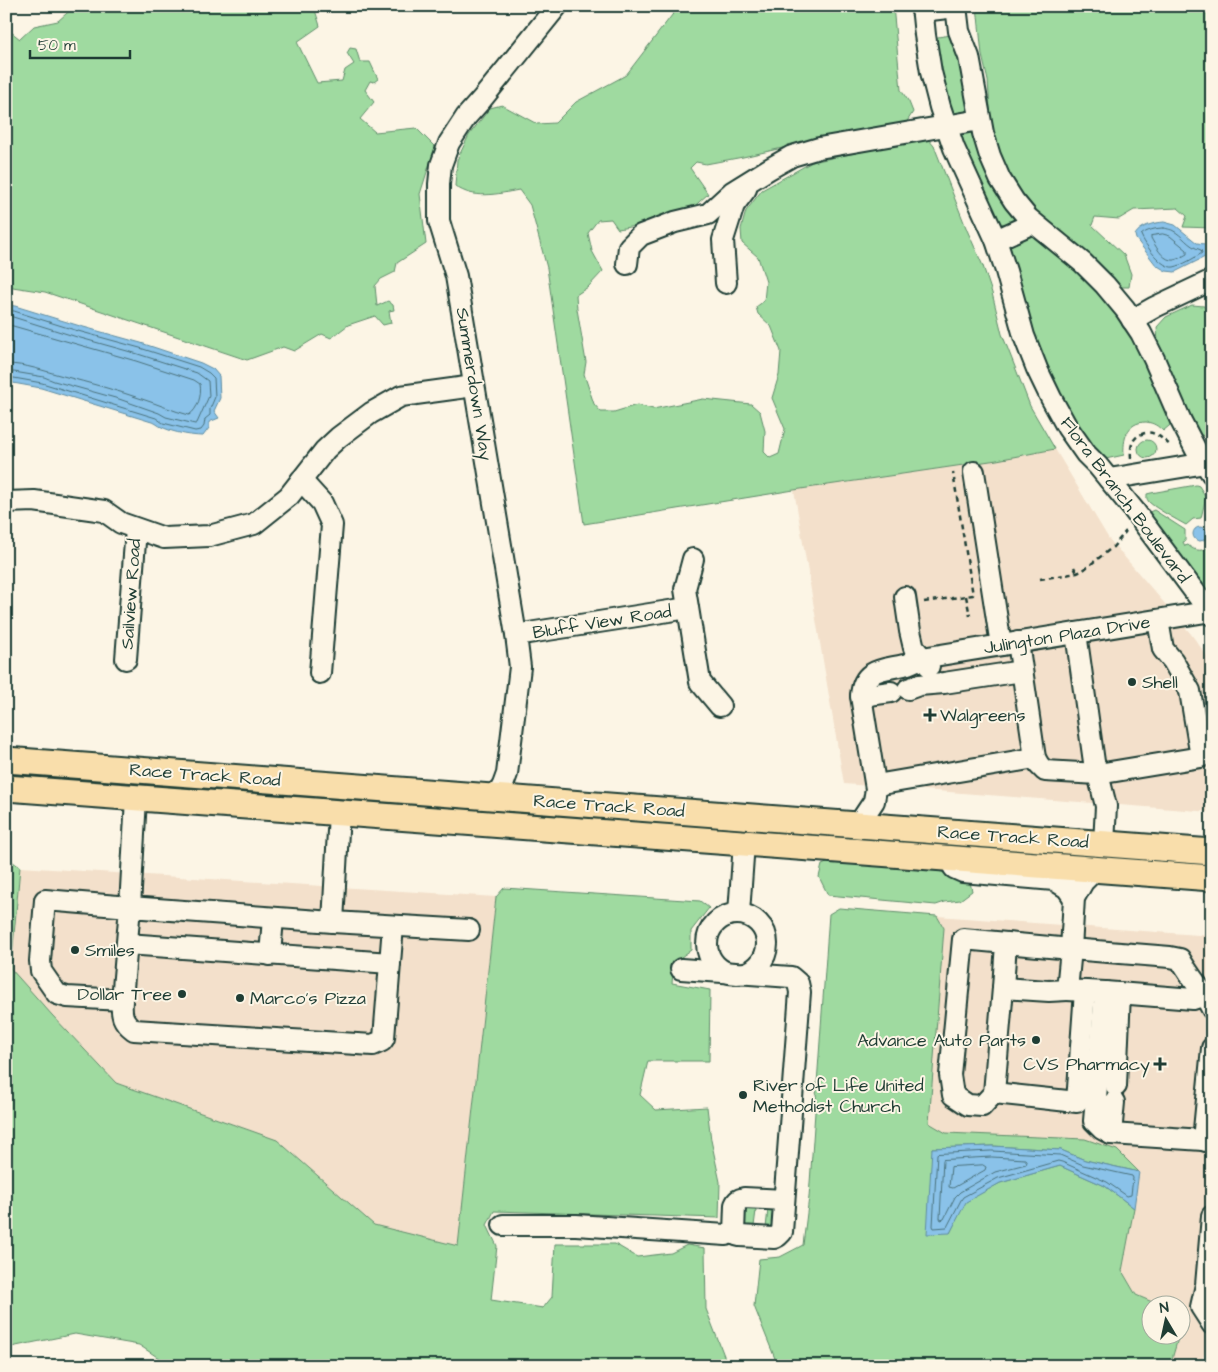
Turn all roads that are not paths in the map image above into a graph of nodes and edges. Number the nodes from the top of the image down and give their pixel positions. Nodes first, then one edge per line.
1 (558, 6) edge
2 (956, 7) edge
3 (922, 9) edge
4 (980, 120) junction
5 (946, 127) junction
6 (751, 181) junction
7 (1033, 223) junction
8 (996, 240) junction
9 (627, 264) dead end
10 (1212, 280) edge
11 (726, 283) dead end
12 (1132, 320) junction
13 (474, 386) junction
14 (1209, 467) edge
15 (974, 472) dead end
16 (1109, 479) junction
17 (302, 480) junction
18 (6, 502) edge
19 (136, 529) junction
20 (694, 559) dead end
21 (905, 597) dead end
22 (688, 608) junction
23 (1211, 612) edge
24 (1158, 620) junction
25 (1076, 633) junction
26 (516, 636) junction
27 (1009, 644) junction
28 (922, 658) junction
29 (126, 660) dead end
30 (1022, 671) junction
31 (320, 673) dead end
32 (944, 683) junction
33 (894, 690) junction
34 (720, 706) dead end
35 (1036, 758) junction
36 (6, 760) edge
37 (138, 770) junction
38 (1098, 774) junction
39 (6, 788) edge
40 (875, 793) junction
41 (136, 798) junction
42 (496, 798) junction
43 (340, 813) junction
44 (745, 816) junction
45 (858, 825) junction
46 (892, 827) junction
47 (744, 843) junction
48 (1104, 844) junction
49 (1212, 852) edge
50 (949, 859) junction
51 (1095, 870) junction
52 (1212, 878) edge
53 (1074, 898) junction
54 (130, 907) junction
55 (739, 914) junction
56 (273, 918) junction
57 (333, 922) junction
58 (393, 926) junction
59 (469, 930) dead end
60 (1006, 943) junction
61 (127, 944) junction
62 (1071, 949) junction
63 (270, 954) junction
64 (390, 963) junction
65 (681, 970) dead end
66 (735, 974) junction
67 (1003, 988) junction
68 (1094, 991) junction
69 (122, 1000) junction
70 (1208, 1002) edge
71 (1212, 1048) edge
72 (994, 1094) junction
73 (1101, 1098) junction
74 (1207, 1142) edge
75 (784, 1200) junction
76 (1212, 1216) edge
77 (503, 1225) dead end
78 (734, 1230) junction
79 (1206, 1315) edge

1 - 13 street, Summerdown Way
2 - 3 street
2 - 4 street
3 - 5 street, Flora Branch Boulevard
4 - 5 street
4 - 7 street
5 - 6 street
5 - 8 street, Flora Branch Boulevard
6 - 9 street
6 - 11 street
7 - 8 street
7 - 12 street
8 - 16 street, Flora Branch Boulevard
10 - 12 street
12 - 14 street
13 - 17 street
13 - 26 street, Summerdown Way
14 - 16 street
15 - 27 street
16 - 23 street, Flora Branch Boulevard
17 - 19 street
17 - 31 street
18 - 19 street
19 - 29 street, Sailview Road
20 - 22 street
21 - 28 street
22 - 26 street, Bluff View Road
22 - 34 street
23 - 24 street, Julington Plaza Drive
24 - 25 street, Julington Plaza Drive
24 - 38 street
25 - 27 street, Julington Plaza Drive
25 - 38 street
26 - 42 street, Summerdown Way
27 - 28 street, Julington Plaza Drive
27 - 30 street
28 - 32 street
28 - 33 street, Julington Plaza Drive
30 - 32 street
30 - 35 street
32 - 33 street
33 - 40 street
35 - 38 street
35 - 40 street
36 - 37 main road, Race Track Road
37 - 41 main road
37 - 42 main road, Race Track Road
38 - 48 street
39 - 41 main road, Race Track Road
40 - 45 street
40 - 46 street
41 - 43 main road, Race Track Road
41 - 54 street
42 - 44 main road, Race Track Road
43 - 47 main road, Race Track Road
43 - 57 street
44 - 45 main road, Race Track Road
44 - 47 main road
45 - 46 main road, Race Track Road
46 - 48 main road, Race Track Road
47 - 50 main road, Race Track Road
47 - 55 street
48 - 49 main road, Race Track Road
50 - 51 main road, Race Track Road
50 - 53 street
51 - 52 main road, Race Track Road
51 - 53 street
53 - 62 street
54 - 56 street
54 - 61 street
54 - 69 street
55 - 66 street
55 - 66 street
56 - 57 street
56 - 63 street
57 - 58 street
58 - 59 street
58 - 64 street
60 - 62 street
60 - 67 street
60 - 72 street
61 - 63 street
61 - 69 street
62 - 68 street
62 - 70 street
63 - 64 street
64 - 69 street
65 - 66 street
66 - 75 street
67 - 68 street
67 - 72 street
68 - 70 street
68 - 73 street
71 - 74 street
72 - 73 street
73 - 74 street
75 - 78 street
75 - 78 street
76 - 79 street
77 - 78 street

